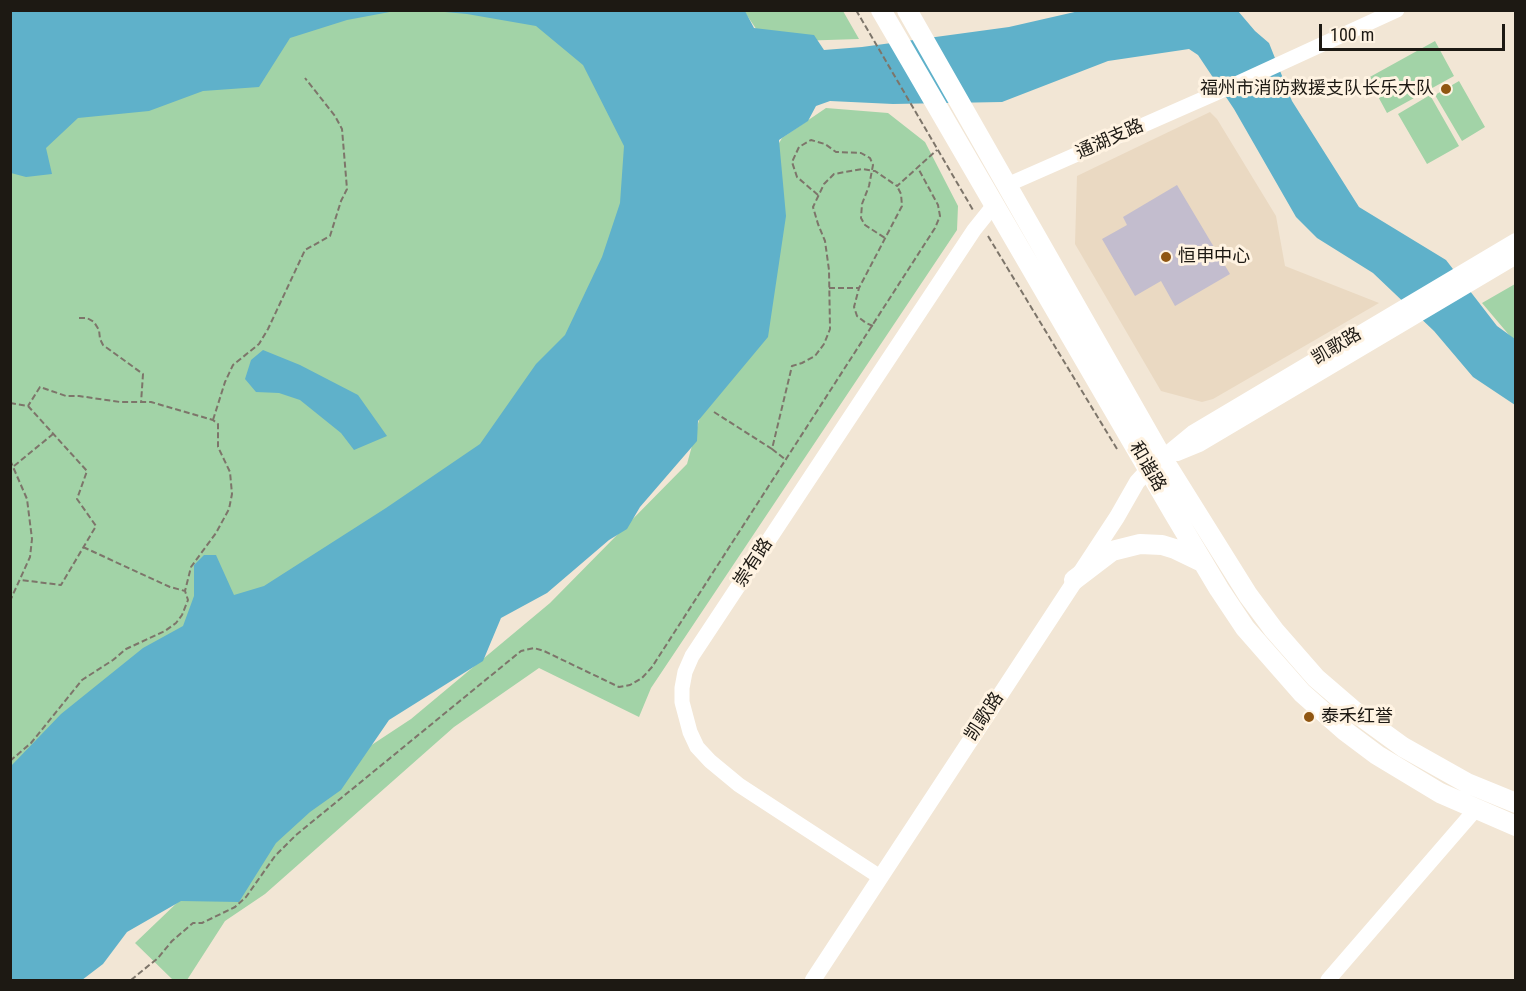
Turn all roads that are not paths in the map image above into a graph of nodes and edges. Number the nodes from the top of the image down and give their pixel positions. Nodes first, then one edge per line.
1 (881, 10) edge
2 (907, 10) edge
3 (1397, 10) edge
4 (1005, 181) junction
5 (994, 205) junction
6 (1515, 241) edge
7 (1515, 256) edge
8 (1472, 274) junction
9 (1155, 465) junction
10 (1202, 562) junction
11 (1074, 580) junction
12 (1515, 804) edge
13 (1476, 809) junction
14 (1515, 826) edge
15 (880, 877) junction
16 (813, 981) edge
17 (1328, 981) edge

1 - 5 main road, 和谐路
2 - 4 main road, 和谐路
3 - 4 street, 通湖支路
4 - 9 main road, 和谐路
5 - 9 main road, 和谐路
5 - 15 street, 崇有路
6 - 8 main road, 凯歌路
7 - 8 main road, 凯歌路
8 - 9 main road, 凯歌路
9 - 10 main road, 和谐路
9 - 11 main road, 凯歌路
9 - 12 main road, 和谐路
10 - 11 main road
10 - 13 main road, 和谐路
11 - 15 main road, 凯歌路
13 - 14 main road, 和谐路
13 - 17 street
15 - 16 main road, 凯歌路

